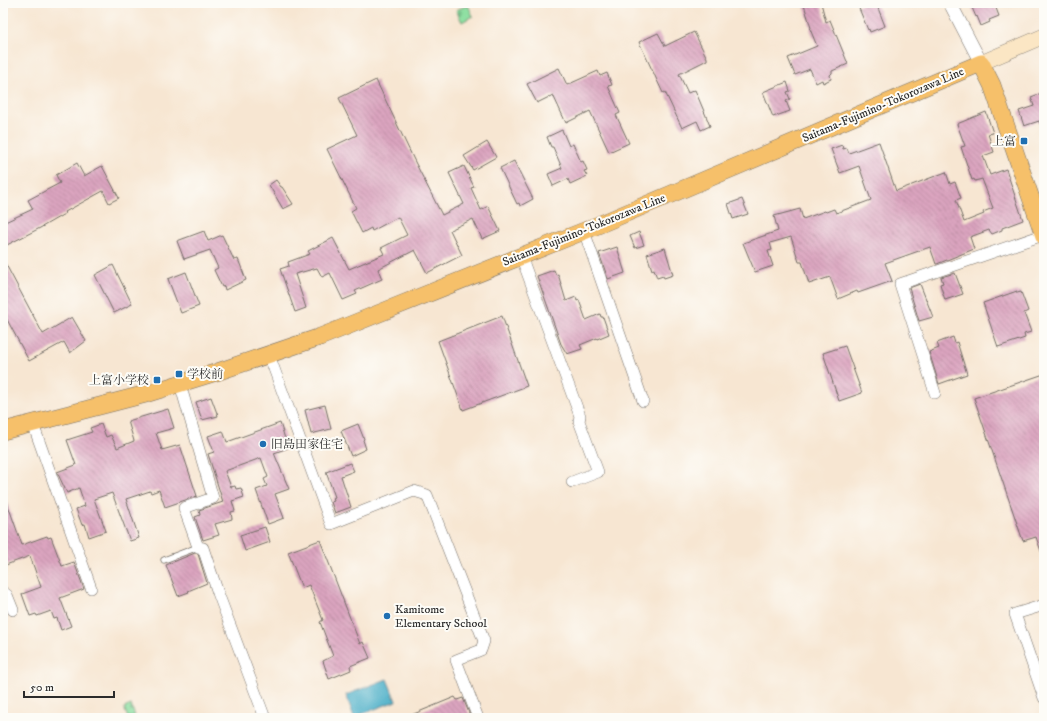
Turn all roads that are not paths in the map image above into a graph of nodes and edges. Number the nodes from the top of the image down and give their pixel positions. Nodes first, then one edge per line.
1 (950, 3) edge
2 (1044, 36) edge
3 (981, 63) junction
4 (584, 231) junction
5 (1044, 236) edge
6 (521, 256) junction
7 (269, 355) junction
8 (180, 384) junction
9 (935, 393) dead end
10 (643, 401) dead end
11 (33, 424) junction
12 (3, 431) edge
13 (572, 482) dead end
14 (198, 547) junction
15 (164, 560) dead end
16 (92, 588) dead end
17 (3, 592) edge
18 (1044, 605) edge
19 (13, 610) dead end
20 (1044, 698) edge
21 (265, 718) edge
22 (478, 718) edge

1 - 3 street
2 - 3 main road
3 - 4 main road, Saitama-Fujimino-Tokorozawa Line
3 - 5 main road
4 - 6 main road, Saitama-Fujimino-Tokorozawa Line
4 - 10 street
5 - 9 street
6 - 7 main road, Saitama-Fujimino-Tokorozawa Line
6 - 13 street
7 - 8 main road, Saitama-Fujimino-Tokorozawa Line
7 - 22 street
8 - 11 main road, Saitama-Fujimino-Tokorozawa Line
8 - 14 street
11 - 12 main road, Saitama-Fujimino-Tokorozawa Line
11 - 16 street
14 - 15 lane
14 - 21 street
17 - 19 street
18 - 20 street

